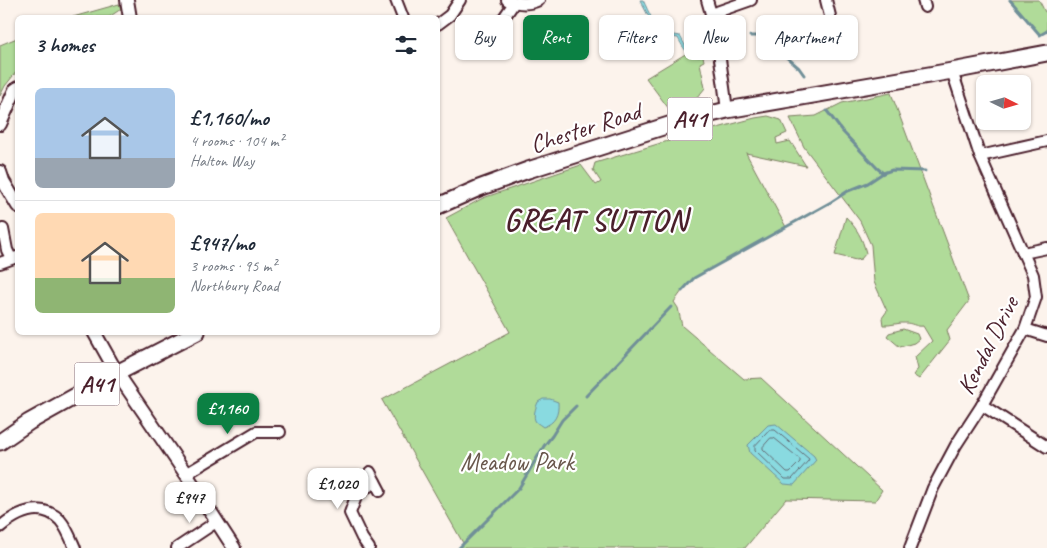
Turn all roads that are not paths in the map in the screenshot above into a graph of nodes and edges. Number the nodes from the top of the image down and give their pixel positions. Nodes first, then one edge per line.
1 (127, 0) edge
2 (396, 0) edge
3 (460, 0) edge
4 (539, 0) edge
5 (707, 0) edge
6 (751, 0) edge
7 (826, 0) edge
8 (510, 1) edge
9 (711, 14) junction
10 (130, 15) edge
11 (402, 15) edge
12 (505, 15) edge
13 (830, 15) edge
14 (440, 22) edge
15 (1047, 53) edge
16 (952, 71) junction
17 (15, 90) edge
18 (727, 110) junction
19 (0, 124) edge
20 (1047, 141) edge
21 (980, 156) junction
22 (0, 172) edge
23 (15, 201) edge
24 (440, 205) edge
25 (4, 229) dead end
26 (1047, 248) edge
27 (1023, 253) junction
28 (14, 258) edge
29 (0, 263) edge
30 (1025, 329) junction
31 (96, 335) edge
32 (192, 335) edge
33 (1047, 336) edge
34 (117, 373) junction
35 (982, 405) junction
36 (280, 432) dead end
37 (0, 442) edge
38 (1047, 447) edge
39 (370, 472) dead end
40 (186, 474) junction
41 (216, 522) junction
42 (0, 527) edge
43 (75, 548) edge
44 (177, 548) edge
45 (234, 548) edge
46 (369, 548) edge
47 (910, 548) edge

1 - 10 street
2 - 11 street
3 - 14 street
4 - 8 street
5 - 9 street
6 - 9 street
7 - 13 street
8 - 12 street
9 - 18 street
15 - 16 main road, Chester Road / A41
16 - 18 main road, Chester Road / A41
16 - 21 street, Kendal Drive
17 - 19 street
18 - 24 main road, Chester Road / A41
20 - 21 street
21 - 27 street, Kendal Drive
22 - 23 street
25 - 28 street
26 - 27 street
27 - 30 street, Kendal Drive
28 - 29 street
30 - 33 street
30 - 35 street, Kendal Drive
31 - 34 street
32 - 34 main road, A41
34 - 37 main road, A41
34 - 40 street
35 - 38 street
35 - 47 street, Kendal Drive
36 - 40 street
39 - 46 street
40 - 41 street
41 - 44 street
41 - 45 street
42 - 43 street

